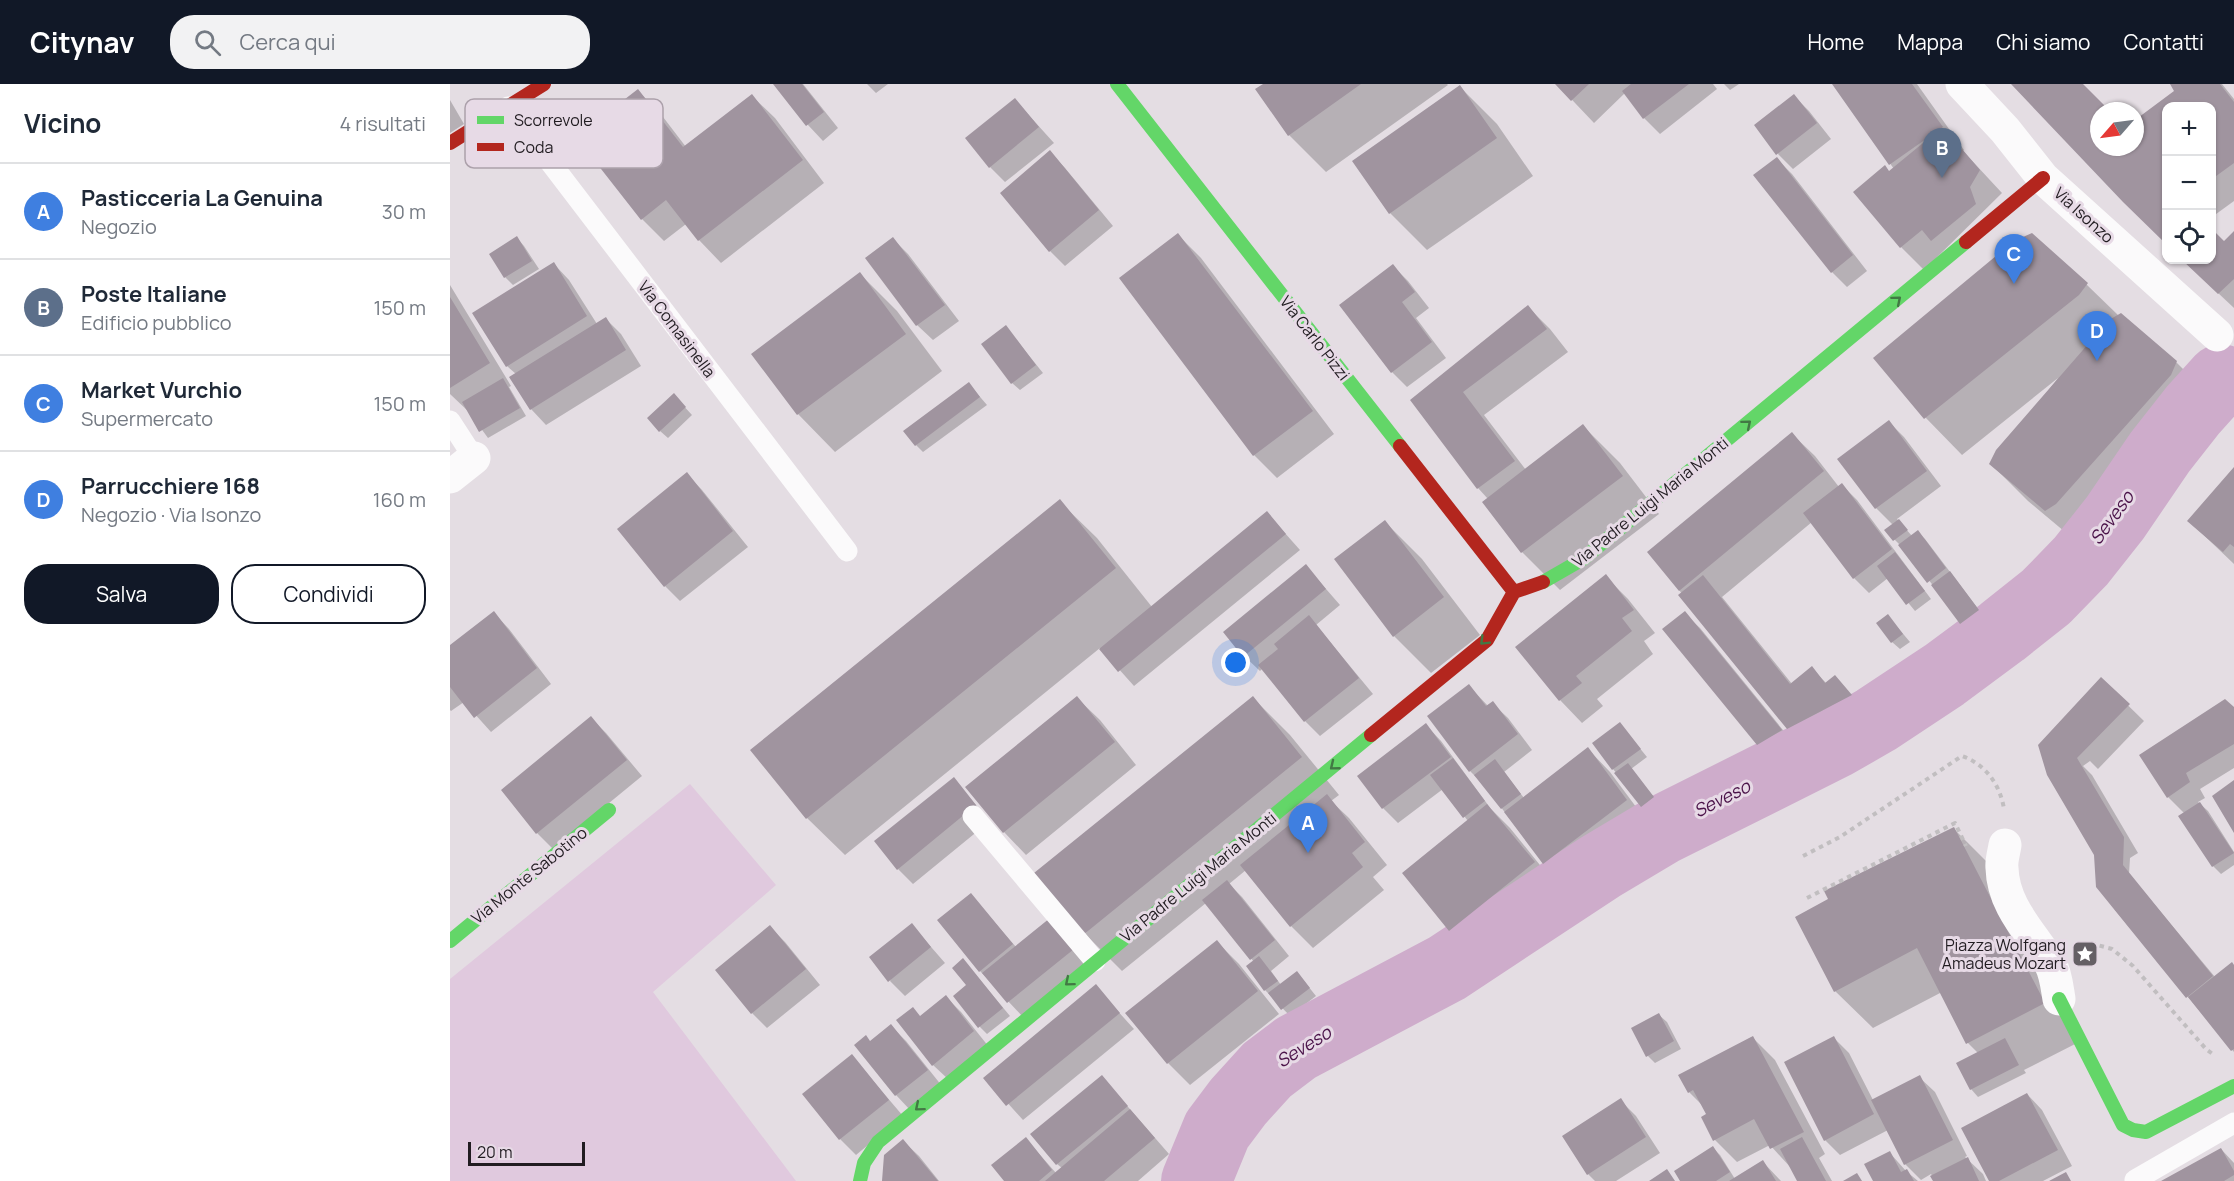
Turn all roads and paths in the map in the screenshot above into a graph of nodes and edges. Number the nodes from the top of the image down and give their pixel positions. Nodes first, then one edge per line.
1 (544, 84) edge
2 (1117, 84) edge
3 (1962, 84) edge
4 (521, 99) edge
5 (465, 134) edge
6 (450, 143) edge
7 (555, 168) edge
8 (2043, 178) junction
9 (2225, 342) edge
10 (450, 421) edge
11 (462, 468) edge
12 (847, 551) dead end
13 (1514, 592) junction
14 (2003, 803) dead end
15 (609, 810) dead end
16 (973, 816) dead end
17 (2005, 845) dead end
18 (1969, 851) dead end
19 (1803, 856) dead end
20 (1807, 898) dead end
21 (450, 941) edge
22 (1095, 961) junction
23 (2050, 964) junction
24 (2060, 999) joint
25 (2220, 1059) dead end
26 (2234, 1086) edge
27 (2234, 1123) edge
28 (2135, 1180) edge
29 (860, 1181) edge

1 - 4 street
2 - 13 street, Via Carlo Pizzi
3 - 8 street, Via Isonzo
5 - 6 street
7 - 12 lane, Via Comasinella
8 - 9 street, Via Isonzo
13 -> 8 street, Via Padre Luigi Maria Monti
10 - 11 lane
13 -> 22 street, Via Padre Luigi Maria Monti
14 - 19 path
15 - 21 street, Via Monte Sabotino
16 - 22 lane
17 - 23 street
18 - 20 path
22 -> 29 street, Via Padre Luigi Maria Monti
23 - 24 street
23 - 25 path
24 - 26 street
27 - 28 lane

